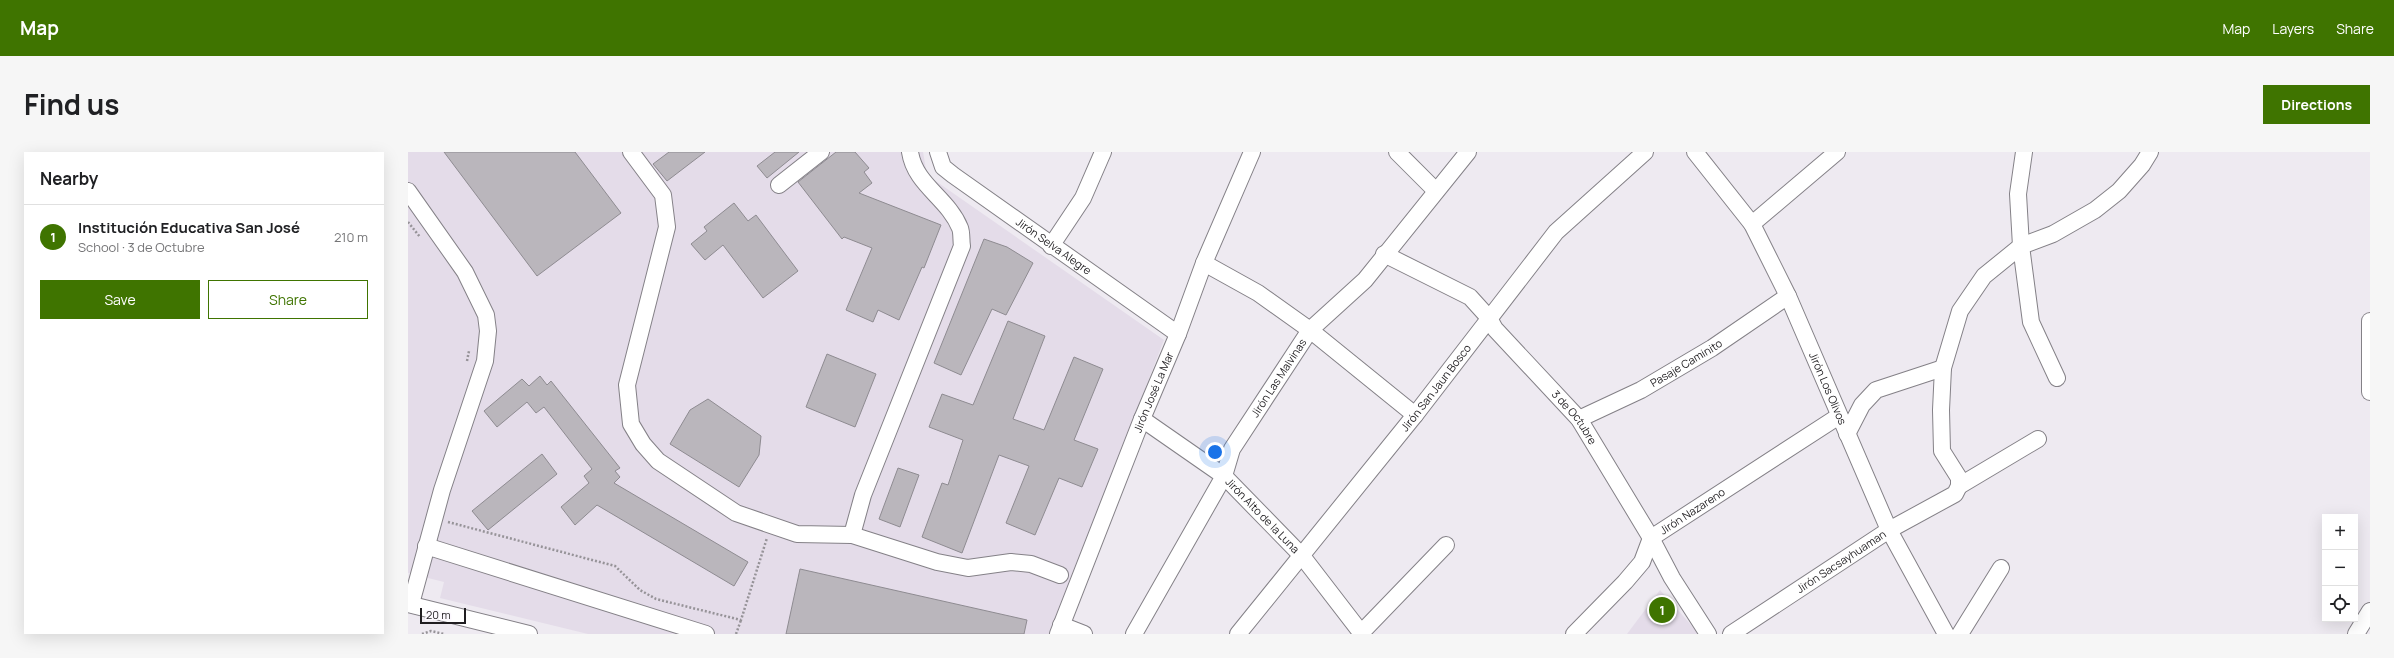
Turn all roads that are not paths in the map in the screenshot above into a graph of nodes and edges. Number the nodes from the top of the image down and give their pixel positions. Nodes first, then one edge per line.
1 (631, 152) edge
2 (821, 152) edge
3 (910, 152) edge
4 (938, 152) edge
5 (1103, 152) edge
6 (1252, 152) edge
7 (1398, 152) edge
8 (1468, 152) edge
9 (1645, 152) edge
10 (1695, 152) edge
11 (1837, 152) edge
12 (2024, 152) edge
13 (2150, 152) edge
14 (779, 185) dead end
15 (408, 191) edge
16 (1436, 191) junction
17 (1752, 224) junction
18 (1051, 246) junction
19 (2021, 246) junction
20 (1384, 254) junction
21 (1204, 263) junction
22 (1788, 296) junction
23 (1489, 318) junction
24 (2370, 321) edge
25 (1310, 330) junction
26 (1178, 334) junction
27 (1943, 368) junction
28 (2057, 378) dead end
29 (2370, 392) edge
30 (1414, 415) junction
31 (1839, 416) junction
32 (1142, 419) junction
33 (1579, 419) junction
34 (1847, 434) junction
35 (2038, 439) dead end
36 (1224, 476) junction
37 (1957, 490) junction
38 (1888, 530) junction
39 (852, 535) junction
40 (1651, 538) junction
41 (1446, 545) dead end
42 (426, 546) junction
43 (1302, 556) junction
44 (2001, 568) dead end
45 (1060, 575) dead end
46 (409, 604) edge
47 (2370, 611) edge
48 (1060, 629) edge
49 (1361, 633) edge
50 (528, 634) edge
51 (706, 634) edge
52 (1084, 634) edge
53 (1134, 634) edge
54 (1238, 634) edge
55 (1574, 634) edge
56 (1708, 634) edge
57 (1731, 634) edge
58 (1946, 634) edge
59 (1960, 634) edge
60 (2356, 634) edge

1 - 39 street
2 - 14 street
3 - 39 street
4 - 18 street, Jirón Selva Alegre
5 - 18 street
6 - 21 street, Jirón José La Mar
7 - 16 street
8 - 16 street, Jirón Las Malvinas
9 - 23 street, Jirón San Jaun Bosco
10 - 17 street, Jirón Los Olivos
11 - 17 street
12 - 19 street
13 - 19 street
15 - 42 street
16 - 20 street, Jirón Las Malvinas
17 - 22 street, Jirón Los Olivos
18 - 26 street, Jirón Selva Alegre
19 - 27 street
19 - 28 street
20 - 23 street, 3 de Octubre
20 - 25 street, Jirón Las Malvinas
21 - 25 street
21 - 26 street, Jirón José La Mar
22 - 31 street, Jirón Los Olivos
22 - 33 street, Pasaje Caminito
23 - 30 street, Jirón San Jaun Bosco
23 - 33 street, 3 de Octubre
24 - 29 street
25 - 30 street
25 - 36 street, Jirón Las Malvinas
26 - 32 street, Jirón José La Mar
27 - 34 street
27 - 37 street
30 - 43 street, Jirón San Jaun Bosco
31 - 34 street, Jirón Los Olivos
31 - 40 street, Jirón Nazareno
32 - 36 street, Jirón Alto de la Luna
32 - 48 street, Jirón José La Mar
33 - 40 street, 3 de Octubre
34 - 38 street, Jirón Los Olivos
35 - 37 street, Jirón Sacsayhuaman
36 - 43 street, Jirón Alto de la Luna
36 - 53 street, Jirón Las Malvinas
37 - 38 street, Jirón Sacsayhuaman
38 - 57 street, Jirón Sacsayhuaman
38 - 58 street, Jirón Los Olivos
39 - 45 street
40 - 55 street, Jirón Nazareno
40 - 56 street, 3 de Octubre
41 - 49 street
42 - 46 street
42 - 51 street
43 - 49 street, Jirón Alto de la Luna
43 - 54 street, Jirón San Jaun Bosco
44 - 59 street
46 - 50 street
47 - 60 street
48 - 52 street

